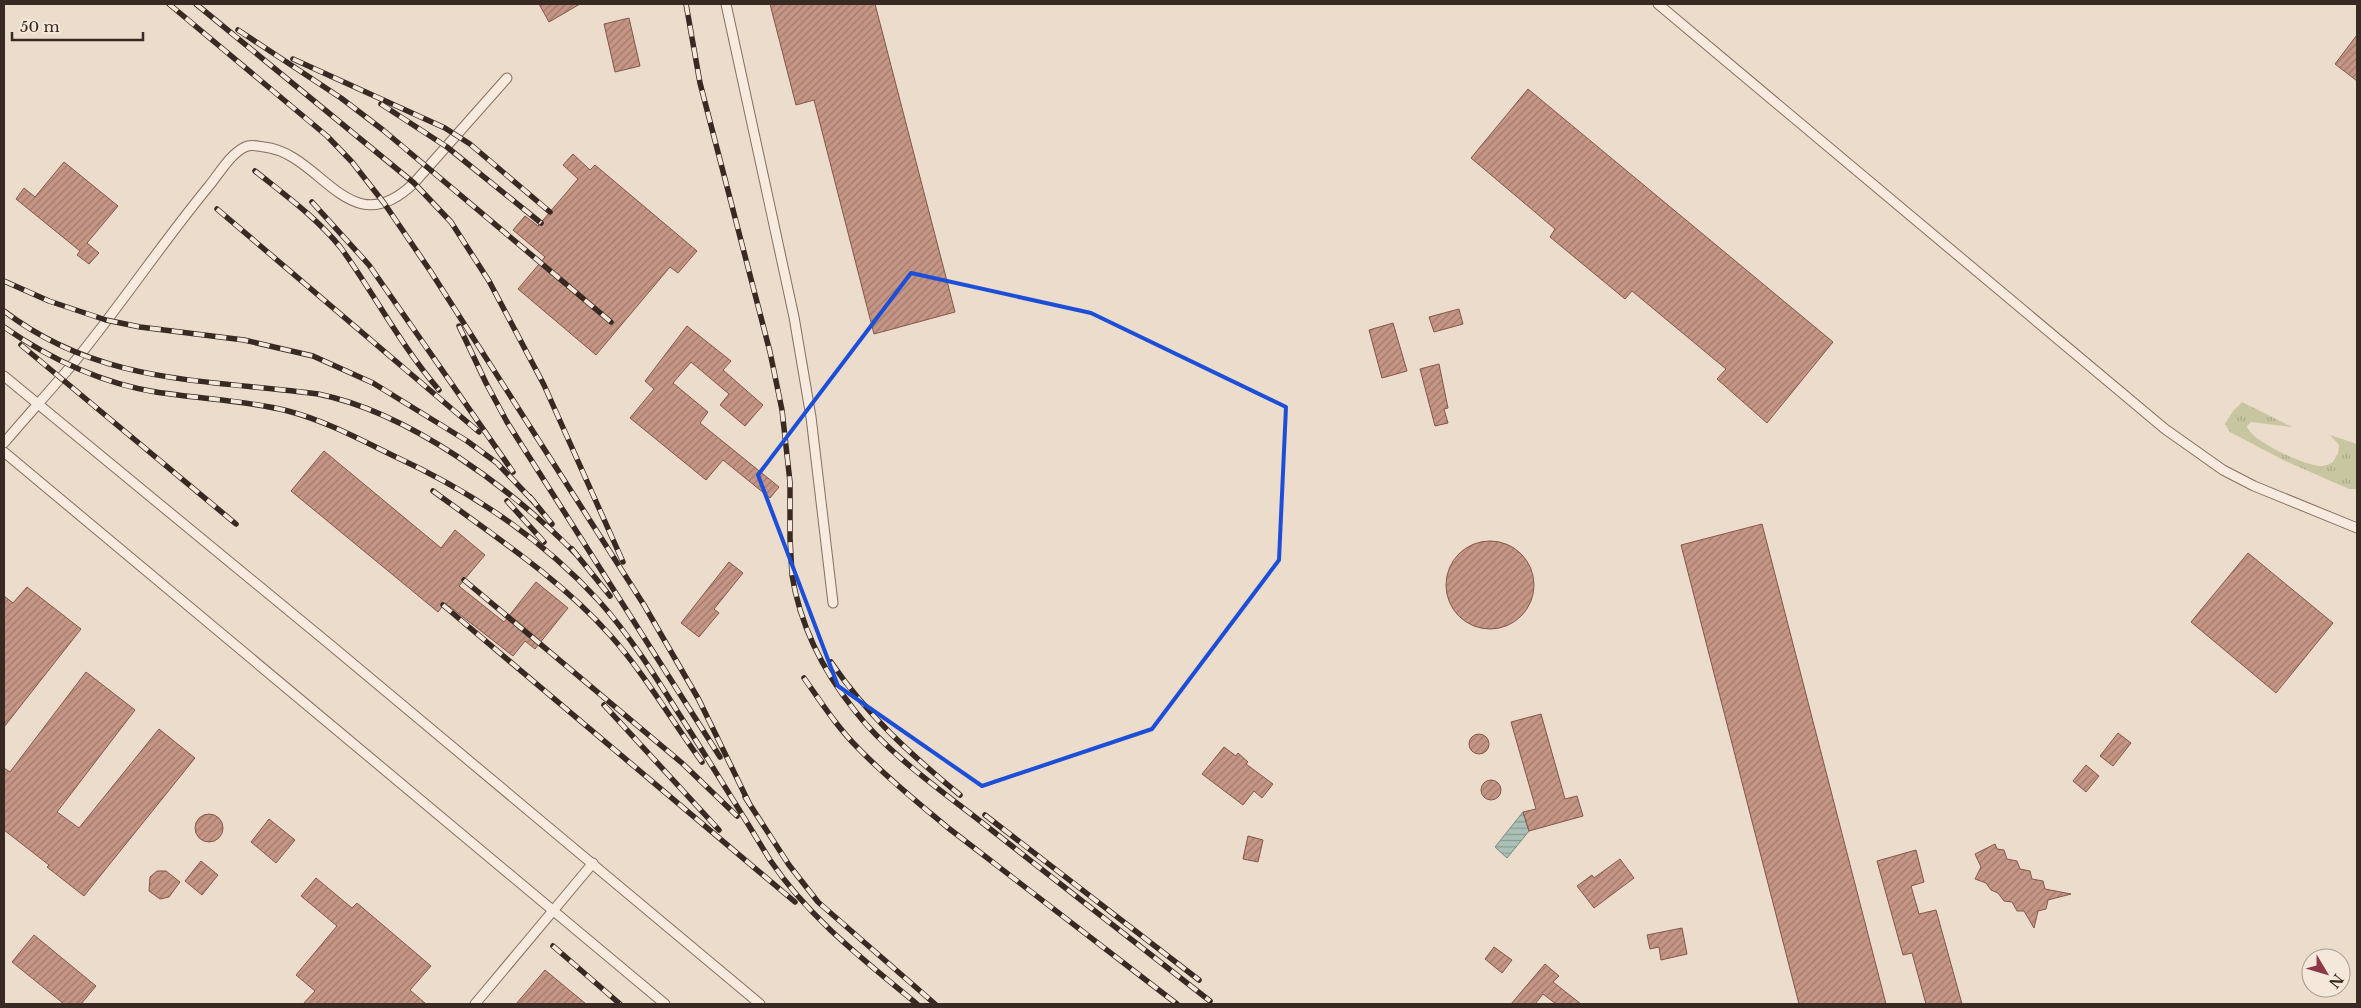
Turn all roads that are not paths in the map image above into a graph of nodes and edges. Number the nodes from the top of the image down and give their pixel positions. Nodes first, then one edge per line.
1 (726, 4) edge
2 (1658, 4) edge
3 (508, 78) dead end
4 (4, 376) edge
5 (37, 404) junction
6 (4, 443) edge
7 (4, 452) edge
8 (2357, 528) edge
9 (834, 603) dead end
10 (593, 863) junction
11 (553, 910) junction
12 (475, 1004) edge
13 (665, 1004) edge
14 (760, 1004) edge

1 - 9 lane
2 - 8 lane
3 - 5 lane
4 - 5 lane
5 - 6 lane
5 - 10 lane
7 - 11 lane
10 - 11 lane
10 - 14 lane
11 - 12 lane
11 - 13 lane

